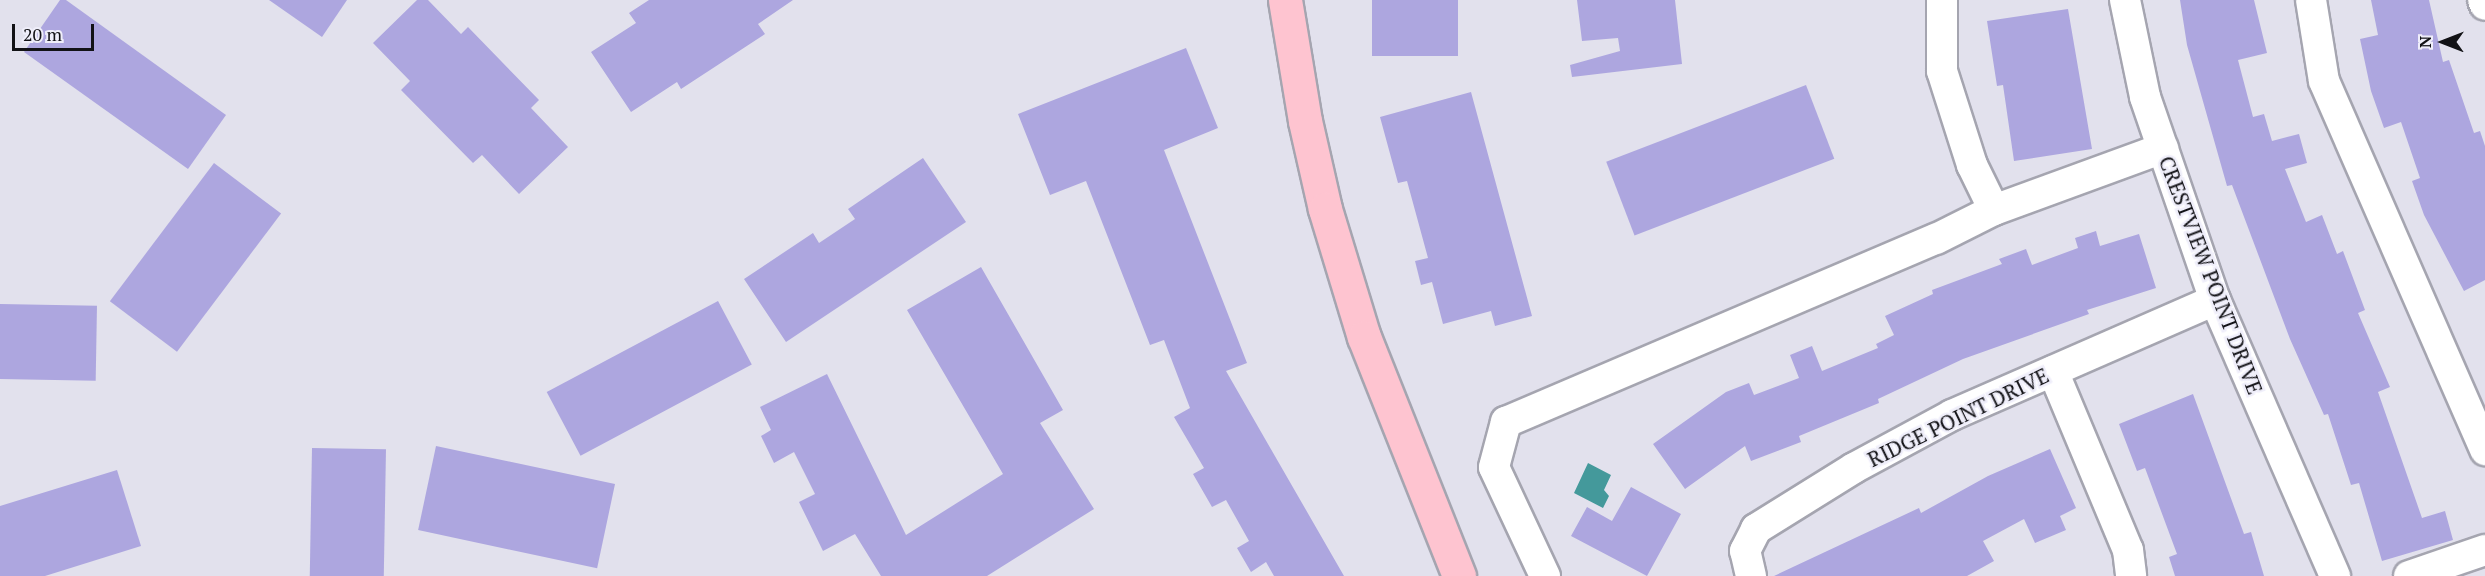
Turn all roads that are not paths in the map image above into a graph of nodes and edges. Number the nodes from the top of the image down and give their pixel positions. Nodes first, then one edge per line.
1 (1285, 0) edge
2 (1942, 0) edge
3 (2125, 0) edge
4 (2310, 0) edge
5 (2483, 0) edge
6 (2485, 5) edge
7 (2163, 148) junction
8 (1994, 210) junction
9 (2215, 300) junction
10 (2053, 370) junction
11 (2485, 450) edge
12 (2485, 550) edge
13 (1459, 576) edge
14 (1545, 576) edge
15 (1751, 576) edge
16 (2131, 576) edge
17 (2335, 576) edge
18 (2409, 576) edge

1 - 13 main road
2 - 8 street
3 - 7 street, CRESTVIEW POINT DRIVE
4 - 11 street
5 - 6 street
7 - 8 street
7 - 9 street, CRESTVIEW POINT DRIVE
8 - 14 street
9 - 10 street, RIDGE POINT DRIVE
9 - 17 street, CRESTVIEW POINT DRIVE
10 - 15 street, RIDGE POINT DRIVE
10 - 16 street
12 - 18 street

